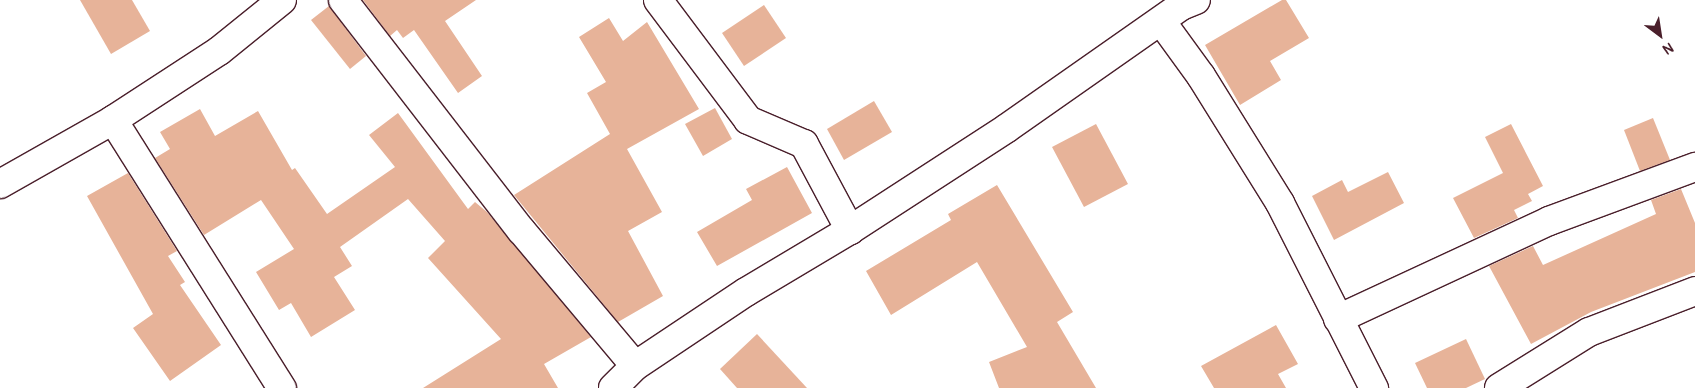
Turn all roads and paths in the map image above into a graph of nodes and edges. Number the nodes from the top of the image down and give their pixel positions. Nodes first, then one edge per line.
1 (282, 0) edge
2 (343, 0) edge
3 (658, 0) edge
4 (1179, 7) edge
5 (113, 120) junction
6 (1695, 167) edge
7 (0, 184) edge
8 (850, 230) junction
9 (1695, 292) edge
10 (1338, 319) junction
11 (635, 366) junction
12 (282, 388) edge
13 (613, 388) edge
14 (1374, 388) edge
15 (1499, 388) edge

1 - 5 street
2 - 11 street
3 - 8 street
4 - 8 street
4 - 10 street
5 - 7 street
5 - 12 street
6 - 10 street
8 - 11 street
9 - 15 street
10 - 14 street
11 - 13 street

